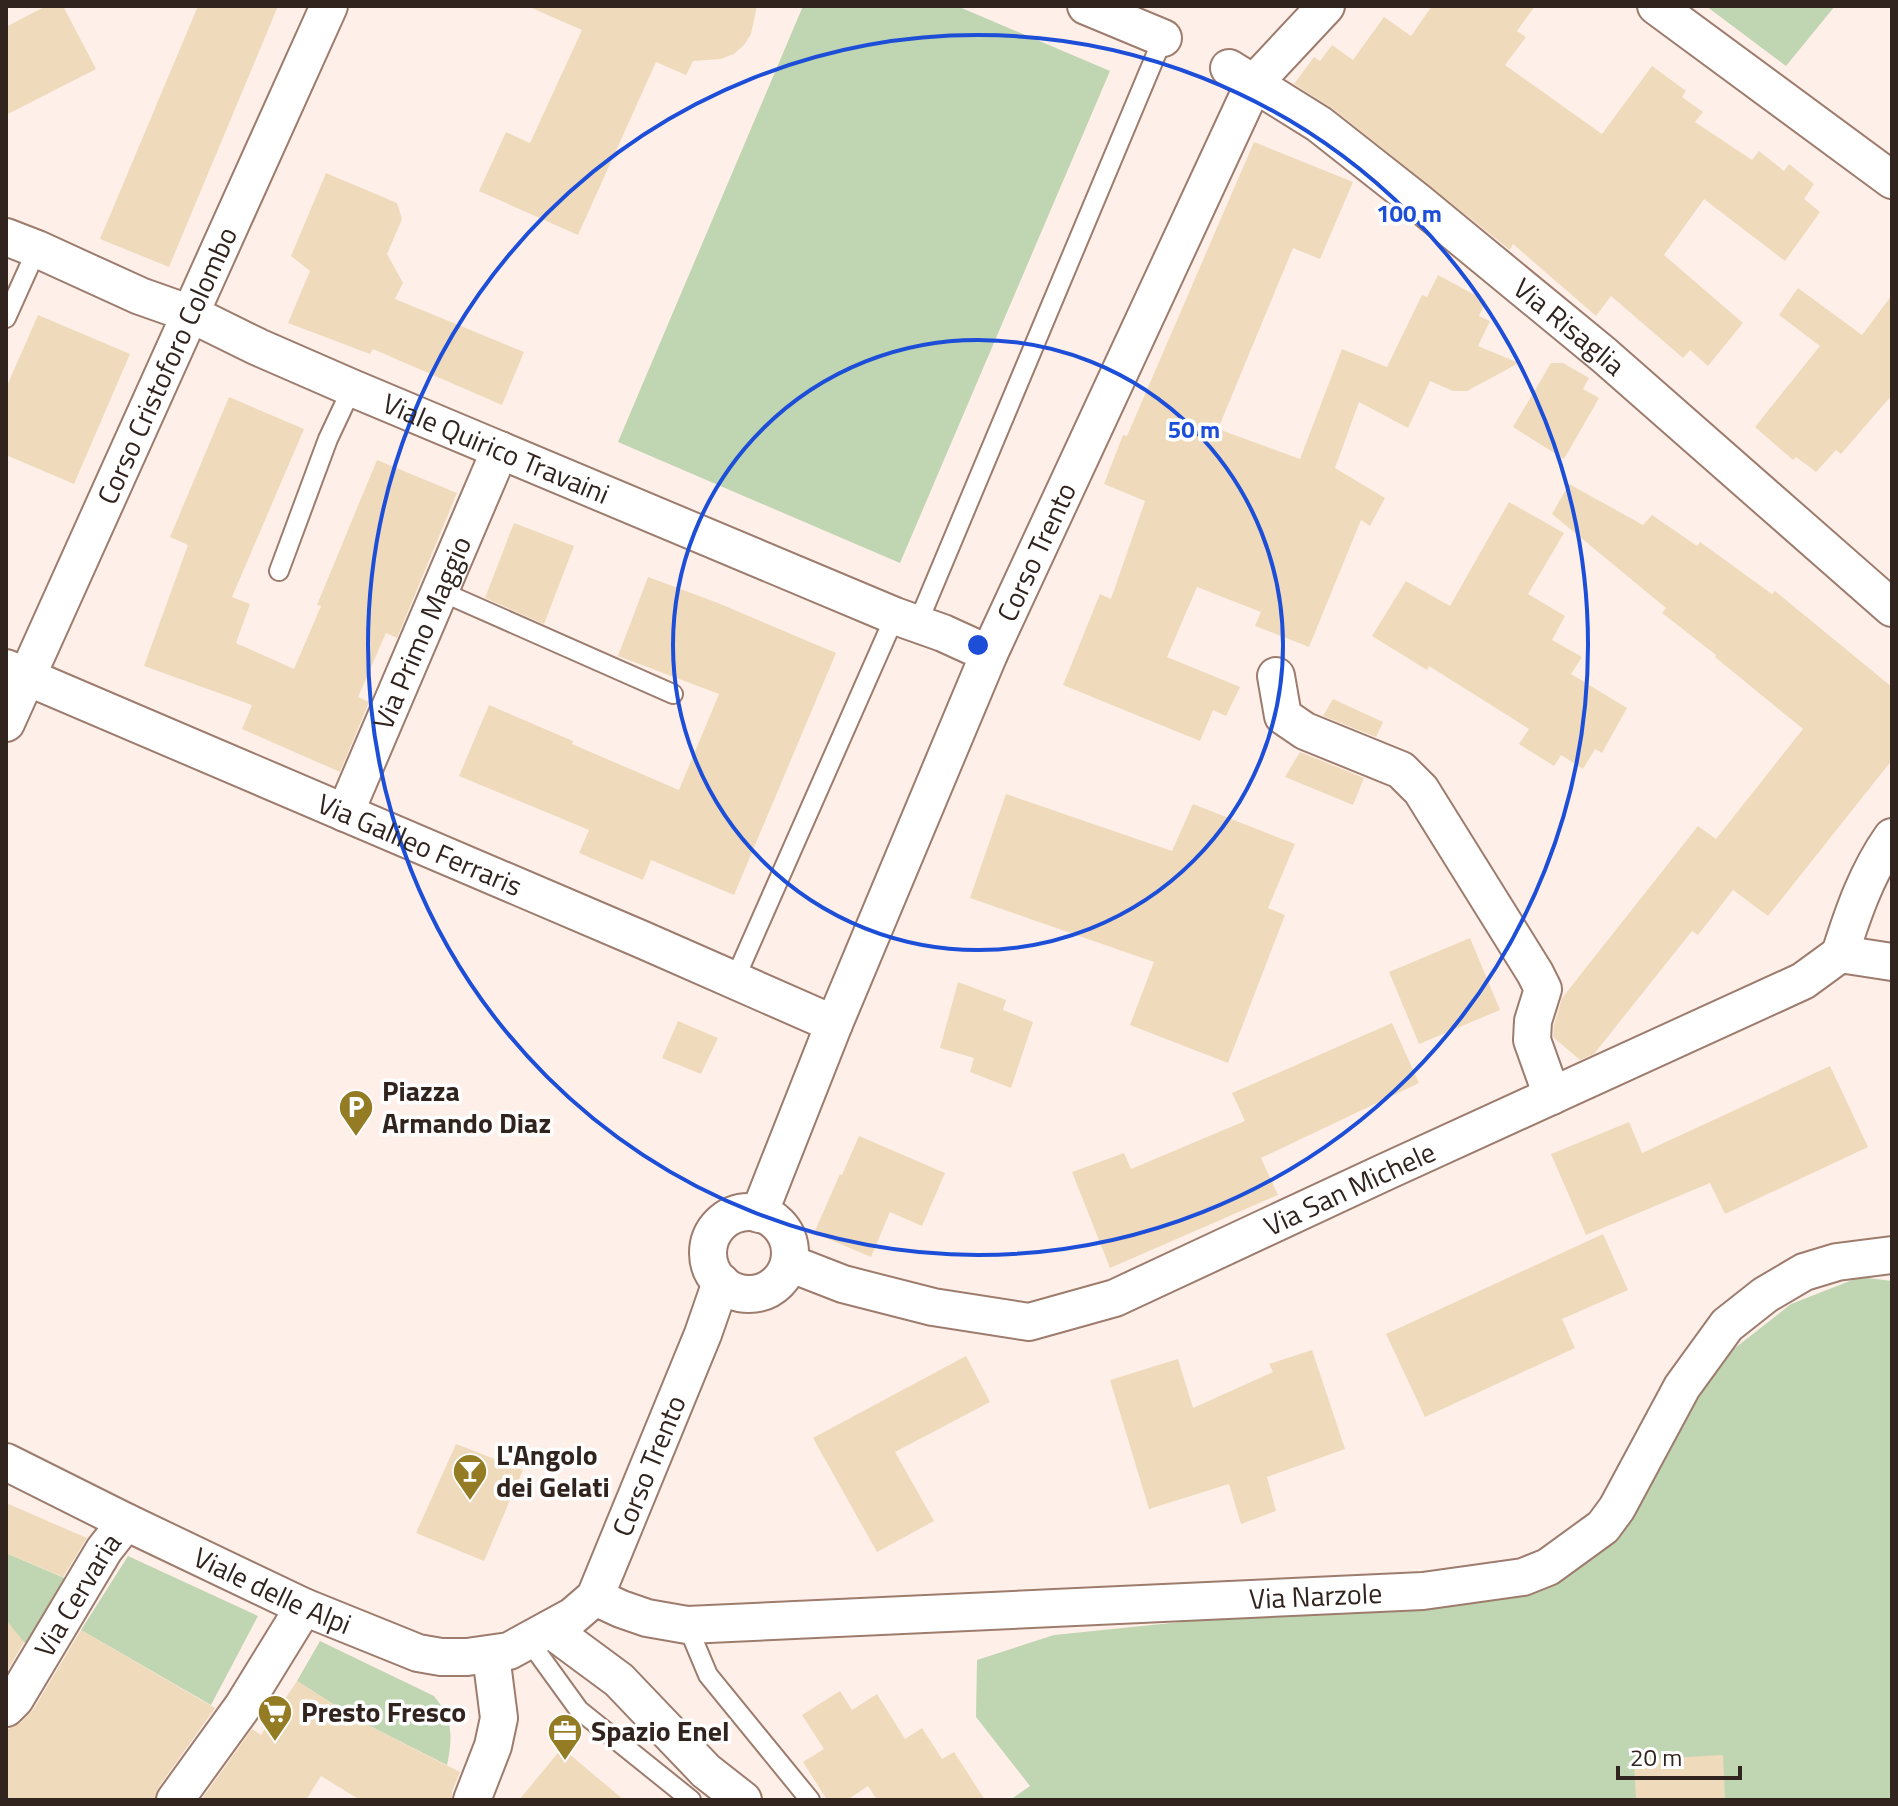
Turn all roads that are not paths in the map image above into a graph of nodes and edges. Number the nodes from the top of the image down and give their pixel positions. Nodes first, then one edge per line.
1 (329, 6) edge
2 (1086, 6) edge
3 (1326, 6) edge
4 (1656, 6) edge
5 (1163, 38) joint
6 (1242, 76) junction
7 (1892, 180) edge
8 (22, 243) edge
9 (191, 314) junction
10 (6, 318) edge
11 (352, 388) junction
12 (500, 450) junction
13 (279, 571) dead end
14 (440, 591) junction
15 (1892, 608) edge
16 (906, 620) junction
17 (989, 654) junction
18 (16, 672) edge
19 (1276, 676) dead end
20 (673, 694) dead end
21 (6, 723) edge
22 (345, 813) junction
23 (1892, 837) edge
24 (1840, 954) junction
25 (1892, 962) edge
26 (734, 981) junction
27 (834, 1024) junction
28 (1552, 1096) junction
29 (759, 1214) junction
30 (1892, 1255) edge
31 (789, 1263) junction
32 (721, 1282) junction
33 (6, 1462) edge
34 (126, 1522) junction
35 (595, 1597) junction
36 (304, 1607) junction
37 (687, 1625) junction
38 (539, 1635) junction
39 (491, 1655) junction
40 (6, 1708) edge
41 (175, 1800) edge
42 (472, 1800) edge
43 (691, 1800) edge
44 (743, 1800) edge
45 (810, 1800) edge

1 - 9 street, Corso Cristoforo Colombo
2 - 5 street
3 - 6 street, Corso Trento
4 - 7 street
5 - 16 lane
6 - 15 street, Via Risaglia
6 - 17 street, Corso Trento
8 - 9 street, Viale Quirico Travaini
8 - 10 lane
9 - 11 street, Viale Quirico Travaini
9 - 18 street, Corso Cristoforo Colombo
11 - 12 street, Viale Quirico Travaini
11 - 13 lane
12 - 14 street, Via Primo Maggio
12 - 16 street, Viale Quirico Travaini
14 - 20 lane
14 - 22 street, Via Primo Maggio
16 - 17 street, Viale Quirico Travaini
16 - 26 lane
17 - 27 street, Corso Trento
18 - 21 street, Corso Cristoforo Colombo
18 - 22 street, Via Galileo Ferraris
19 - 28 street
22 - 26 street, Via Galileo Ferraris
23 - 24 street
24 - 25 street
24 - 28 street, Via San Michele
26 - 27 street, Via Galileo Ferraris
27 - 29 street, Corso Trento
28 - 31 street, Via San Michele
29 - 31 street
29 - 32 street
30 - 37 street, Via Narzole
31 - 32 street
32 - 35 street, Corso Trento
33 - 34 street, Viale delle Alpi
34 - 36 street, Viale delle Alpi
34 - 40 street, Via Cervaria
35 - 37 street, Via Narzole
35 - 38 street, Corso Trento
36 - 39 street, Viale delle Alpi
36 - 41 street
37 - 45 lane
38 - 39 street, Viale delle Alpi
38 - 43 lane
38 - 44 street
39 - 42 street

